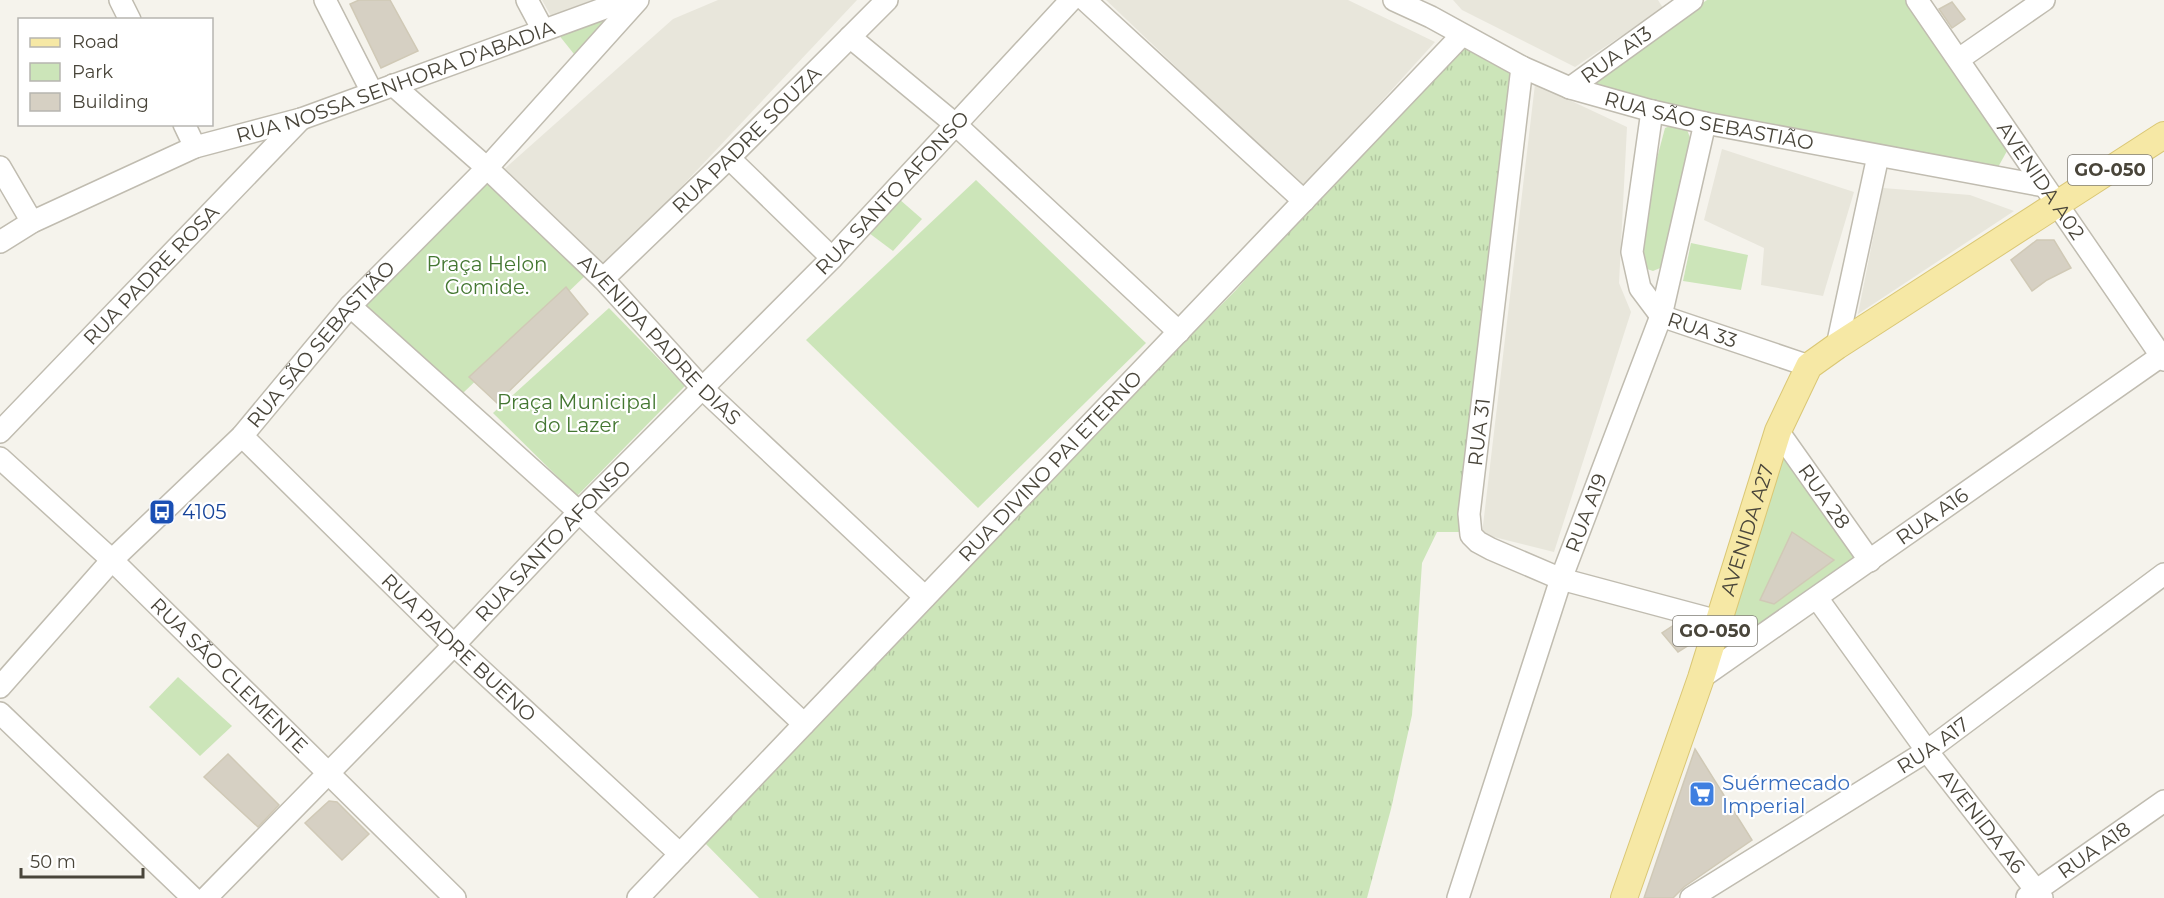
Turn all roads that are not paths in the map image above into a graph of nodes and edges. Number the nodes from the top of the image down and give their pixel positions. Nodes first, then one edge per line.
1 (120, 0) edge
2 (325, 0) edge
3 (527, 0) edge
4 (627, 0) edge
5 (638, 0) edge
6 (887, 0) edge
7 (1071, 0) edge
8 (1085, 0) edge
9 (1394, 0) edge
10 (1917, 0) edge
11 (2044, 0) edge
12 (1688, 1) edge
13 (1426, 8) edge
14 (129, 18) edge
15 (543, 30) junction
16 (1462, 35) junction
17 (850, 37) junction
18 (1959, 59) junction
19 (1522, 67) junction
20 (393, 85) junction
21 (1570, 88) junction
22 (372, 92) junction
23 (1652, 111) junction
24 (301, 119) junction
25 (1705, 123) junction
26 (956, 124) junction
27 (185, 126) edge
28 (2164, 135) edge
29 (195, 147) junction
30 (1878, 156) junction
31 (729, 158) junction
32 (0, 166) edge
33 (487, 168) junction
34 (2050, 196) junction
35 (1304, 201) junction
36 (32, 222) junction
37 (0, 242) edge
38 (832, 258) junction
39 (603, 279) junction
40 (350, 306) junction
41 (1661, 316) junction
42 (1179, 332) junction
43 (1837, 346) junction
44 (2163, 357) edge
45 (1809, 366) junction
46 (704, 389) junction
47 (1778, 431) junction
48 (0, 432) edge
49 (242, 436) junction
50 (0, 458) edge
51 (579, 512) junction
52 (112, 560) junction
53 (1870, 561) junction
54 (2164, 574) edge
55 (1561, 579) junction
56 (926, 597) junction
57 (1817, 598) junction
58 (1718, 621) junction
59 (454, 645) junction
60 (1701, 678) junction
61 (0, 687) edge
62 (0, 713) edge
63 (804, 724) junction
64 (1927, 751) junction
65 (329, 774) junction
66 (2164, 801) edge
67 (680, 854) junction
68 (2035, 895) edge
69 (193, 898) edge
70 (206, 898) edge
71 (455, 898) edge
72 (638, 898) edge
73 (1458, 898) edge
74 (1624, 898) edge
75 (1691, 898) edge

1 - 14 street
2 - 22 street
3 - 15 street
4 - 15 street, RUA NOSSA SENHORA D'ABADIA
5 - 33 street, RUA SÃO SEBASTIÃO
6 - 17 street, RUA PADRE SOUZA
7 - 26 street, RUA SANTO AFONSO
8 - 35 street
9 - 13 street, RUA SÃO SEBASTIÃO
10 - 18 street, AVENIDA A02
11 - 18 street
12 - 21 street, RUA A13
13 - 16 street, RUA SÃO SEBASTIÃO
15 - 20 street, RUA NOSSA SENHORA D'ABADIA
16 - 19 street, RUA SÃO SEBASTIÃO
16 - 35 street, RUA DIVINO PAI ETERNO
17 - 26 street
17 - 31 street, RUA PADRE SOUZA
18 - 34 street, AVENIDA A02
19 - 21 street, RUA SÃO SEBASTIÃO
19 - 55 street, RUA 31
20 - 22 street, RUA NOSSA SENHORA D'ABADIA
20 - 33 street, AVENIDA PADRE DIAS
21 - 23 street, RUA SÃO SEBASTIÃO
22 - 24 street, RUA NOSSA SENHORA D'ABADIA
23 - 25 street, RUA SÃO SEBASTIÃO
23 - 41 street, RUA 33
24 - 29 street, RUA NOSSA SENHORA D'ABADIA
24 - 48 street, RUA PADRE ROSA
25 - 30 street, RUA SÃO SEBASTIÃO
25 - 41 street, RUA A19
26 - 38 street, RUA SANTO AFONSO
26 - 42 street
27 - 29 street
28 - 34 main road, AVENIDA A27 / GO-050
29 - 36 street, RUA NOSSA SENHORA D'ABADIA
30 - 34 street, RUA SÃO SEBASTIÃO
30 - 43 street
31 - 38 street
31 - 39 street, RUA PADRE SOUZA
32 - 36 street
33 - 39 street, AVENIDA PADRE DIAS
33 - 40 street, RUA SÃO SEBASTIÃO
34 - 43 main road, AVENIDA A27 / GO-050
34 - 44 street, AVENIDA A02
35 - 42 street, RUA DIVINO PAI ETERNO
36 - 37 street, RUA NOSSA SENHORA D'ABADIA
38 - 46 street, RUA SANTO AFONSO
39 - 46 street, AVENIDA PADRE DIAS
40 - 49 street, RUA SÃO SEBASTIÃO
40 - 51 street
41 - 45 street, RUA 33
41 - 55 street, RUA A19
42 - 56 street, RUA DIVINO PAI ETERNO
43 - 45 main road, AVENIDA A27 / GO-050
44 - 53 street, RUA A16
45 - 47 main road, AVENIDA A27 / GO-050
46 - 51 street, RUA SANTO AFONSO
46 - 56 street, AVENIDA PADRE DIAS
47 - 53 street, RUA 28
47 - 58 main road, AVENIDA A27 / GO-050
49 - 52 street, RUA SÃO SEBASTIÃO
49 - 59 street, RUA PADRE BUENO
50 - 52 street, RUA SÃO CLEMENTE
51 - 59 street, RUA SANTO AFONSO
51 - 63 street
52 - 61 street, RUA SÃO SEBASTIÃO
52 - 65 street, RUA SÃO CLEMENTE
53 - 57 street, RUA A16
54 - 64 street, RUA A17
55 - 58 street, RUA 31
55 - 73 street, RUA A19
56 - 63 street, RUA DIVINO PAI ETERNO
57 - 60 street, RUA A16
57 - 64 street, AVENIDA A6
58 - 60 main road, AVENIDA A27 / GO-050
59 - 65 street, RUA SANTO AFONSO
59 - 67 street, RUA PADRE BUENO
60 - 74 main road, AVENIDA A27 / GO-050
62 - 69 street
63 - 67 street, RUA DIVINO PAI ETERNO
64 - 68 street, AVENIDA A6
64 - 75 street, RUA A17
65 - 70 street, RUA SANTO AFONSO
65 - 71 street, RUA SÃO CLEMENTE
66 - 68 street, RUA A18
67 - 72 street, RUA DIVINO PAI ETERNO

